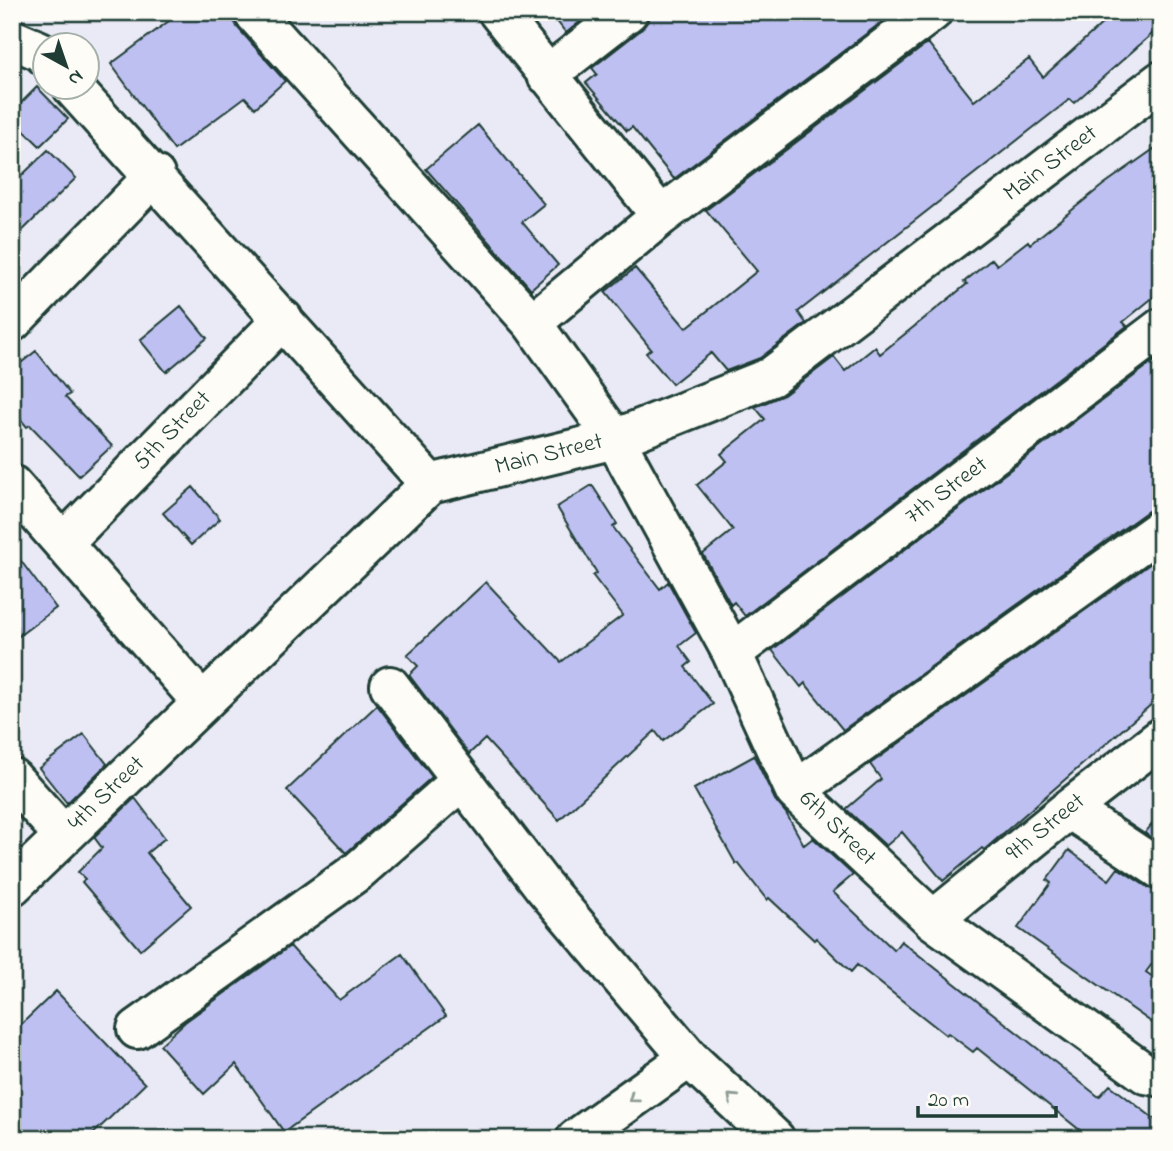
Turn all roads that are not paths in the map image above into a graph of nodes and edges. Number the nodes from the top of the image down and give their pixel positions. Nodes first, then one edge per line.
1 (253, 12) edge
2 (498, 12) edge
3 (628, 12) edge
4 (932, 12) edge
5 (12, 39) edge
6 (32, 48) edge
7 (548, 75) junction
8 (1161, 81) edge
9 (86, 102) edge
10 (155, 176) junction
11 (661, 216) junction
12 (283, 319) junction
13 (12, 322) edge
14 (532, 323) junction
15 (1161, 328) edge
16 (615, 439) junction
17 (430, 484) junction
18 (12, 485) edge
19 (1161, 529) edge
20 (63, 543) junction
21 (732, 653) junction
22 (390, 686) dead end
23 (202, 702) junction
24 (1161, 738) edge
25 (12, 778) edge
26 (462, 780) junction
27 (795, 791) junction
28 (1069, 809) junction
29 (64, 836) junction
30 (1161, 870) edge
31 (12, 886) edge
32 (933, 920) junction
33 (137, 1029) dead end
34 (688, 1058) junction
35 (1161, 1073) edge
36 (576, 1139) edge
37 (775, 1139) edge

1 - 14 street, 6th Street
2 - 7 street
3 - 7 street
4 - 11 street
5 - 6 street
7 - 11 street
8 - 16 street, Main Street
9 - 10 street
10 - 12 street
10 - 13 street
11 - 14 street
12 - 17 street
12 - 20 street, 5th Street
14 - 16 street, 6th Street
15 - 21 street, 7th Street
16 - 17 street, Main Street
16 - 21 street, 6th Street
17 - 23 street
18 - 20 street
19 - 27 street
20 - 23 street
21 - 27 street, 6th Street
22 - 26 street
23 - 29 street, 4th Street
24 - 28 street, 9th Street
25 - 29 street
26 - 33 street
26 - 34 street
27 - 32 street, 6th Street
28 - 30 street
28 - 32 street, 9th Street
29 - 31 street, 4th Street
32 - 35 street, 6th Street
34 -> 36 street
37 -> 34 street

